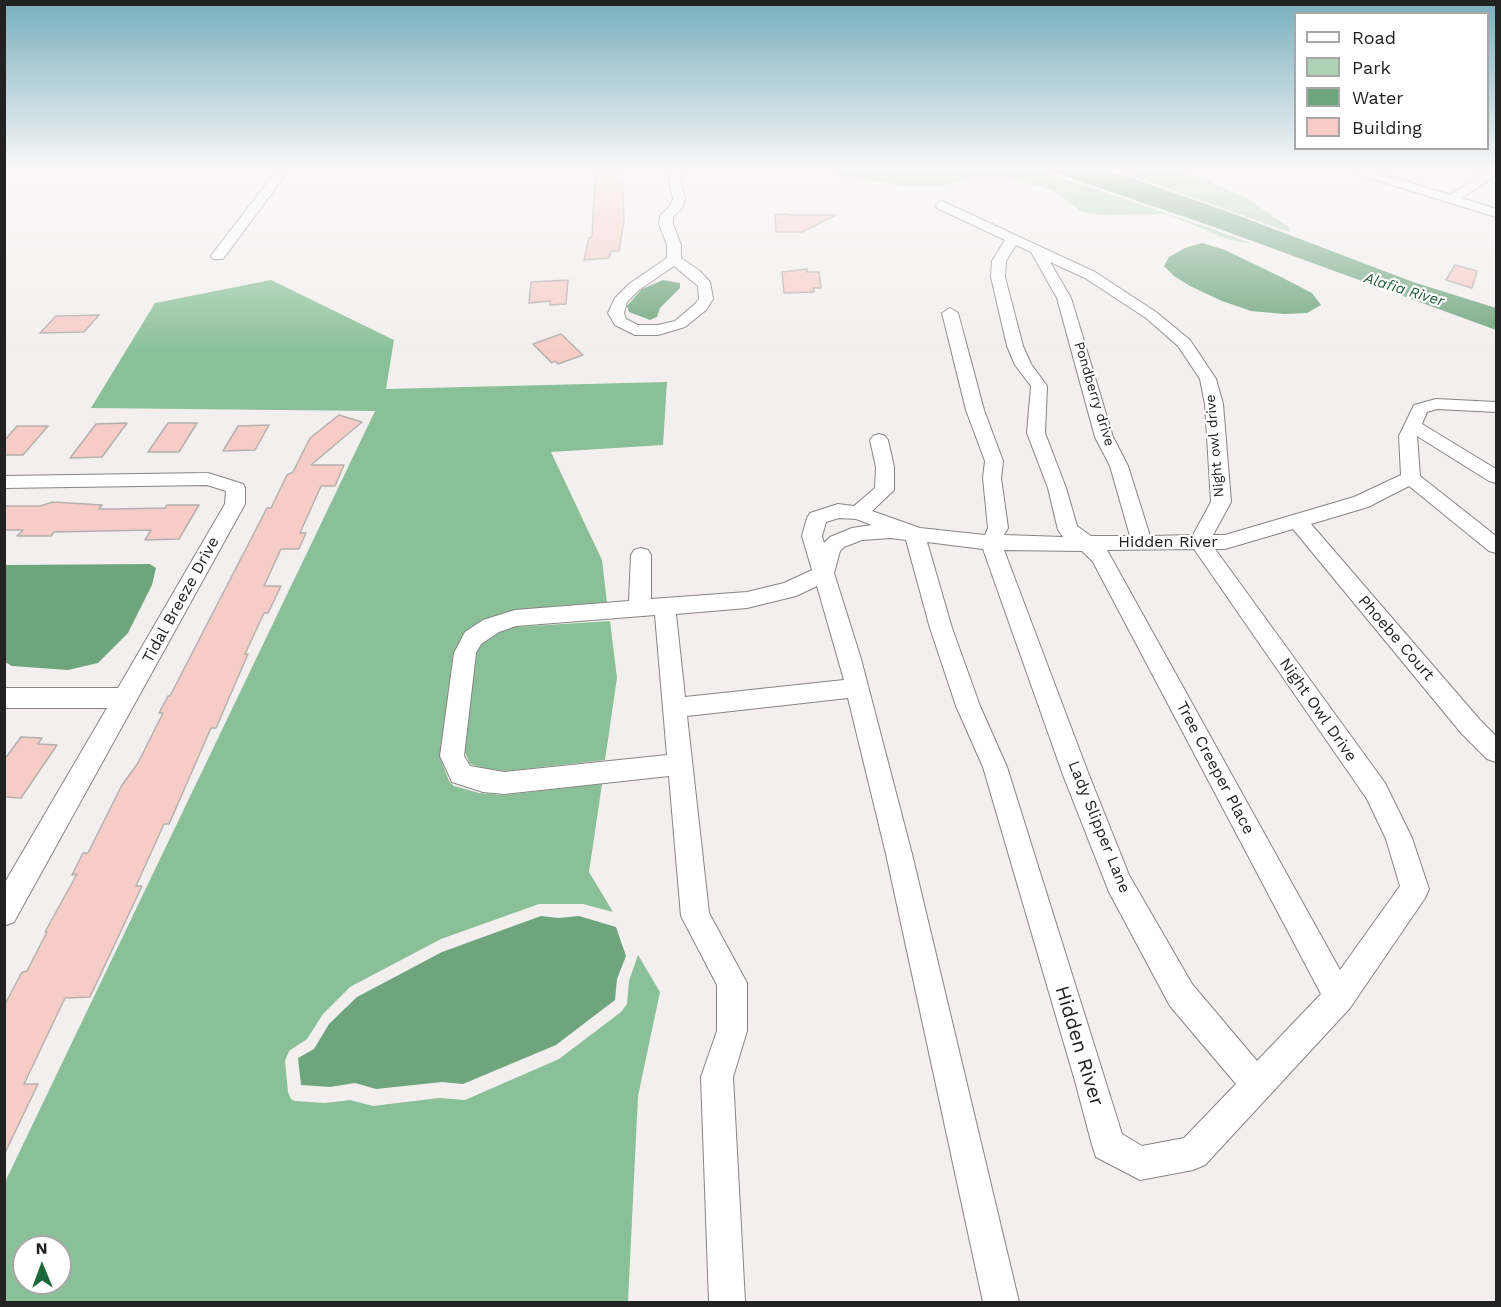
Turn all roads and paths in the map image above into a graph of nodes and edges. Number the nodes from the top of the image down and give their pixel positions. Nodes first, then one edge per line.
1 (237, 231) edge
2 (669, 231) edge
3 (996, 231) edge
4 (1013, 239) junction
5 (1036, 249) junction
6 (218, 256) dead end
7 (674, 260) junction
8 (950, 313) dead end
9 (1451, 403) junction
10 (1497, 407) edge
11 (1497, 423) edge
12 (1412, 425) junction
13 (879, 440) dead end
14 (1497, 477) edge
15 (1411, 478) junction
16 (4, 482) edge
17 (858, 513) junction
18 (1298, 522) junction
19 (914, 533) junction
20 (1085, 542) junction
21 (1142, 542) junction
22 (1199, 542) junction
23 (991, 543) junction
24 (1497, 546) edge
25 (640, 555) dead end
26 (823, 574) junction
27 (665, 608) junction
28 (640, 609) junction
29 (856, 688) junction
30 (4, 698) edge
31 (126, 698) junction
32 (675, 708) junction
33 (1497, 752) edge
34 (680, 764) junction
35 (1415, 889) joint
36 (4, 912) edge
37 (1339, 997) junction
38 (1257, 1085) junction
39 (727, 1302) edge
40 (1001, 1302) edge

1 - 6 street
2 - 7 street
3 - 4 street, Night owl drive
4 - 5 street, Night owl drive
4 - 20 street
5 - 21 street, Pondberry drive
5 - 22 street, Night owl drive
7 - 7 street
8 - 23 street
9 - 10 street
9 - 11 street
9 - 12 street
12 - 14 street
12 - 15 street
13 - 17 street
15 - 18 street, Hidden River
15 - 24 street
16 - 31 street, Tidal Breeze Drive
17 - 19 street, Hidden River
17 - 26 street, Hidden River
18 - 22 street, Hidden River
18 - 33 street, Phoebe Court
19 - 23 street, Hidden River
19 - 26 street, Hidden River
19 - 38 street, Hidden River
20 - 21 street, Hidden River
20 - 23 street, Hidden River
20 - 37 street, Tree Creeper Place
21 - 22 street, Hidden River
22 - 35 street, Night Owl Drive
23 - 38 street, Lady Slipper Lane
25 - 28 street
26 - 27 street
26 - 29 street, Hidden River
27 - 28 street
27 - 32 street
28 - 34 street
29 - 32 street
29 - 40 street, Hidden River
30 - 31 street
31 - 36 street, Tidal Breeze Drive
32 - 34 street
34 - 39 street
35 - 37 street, Hidden River
37 - 38 street, Hidden River

